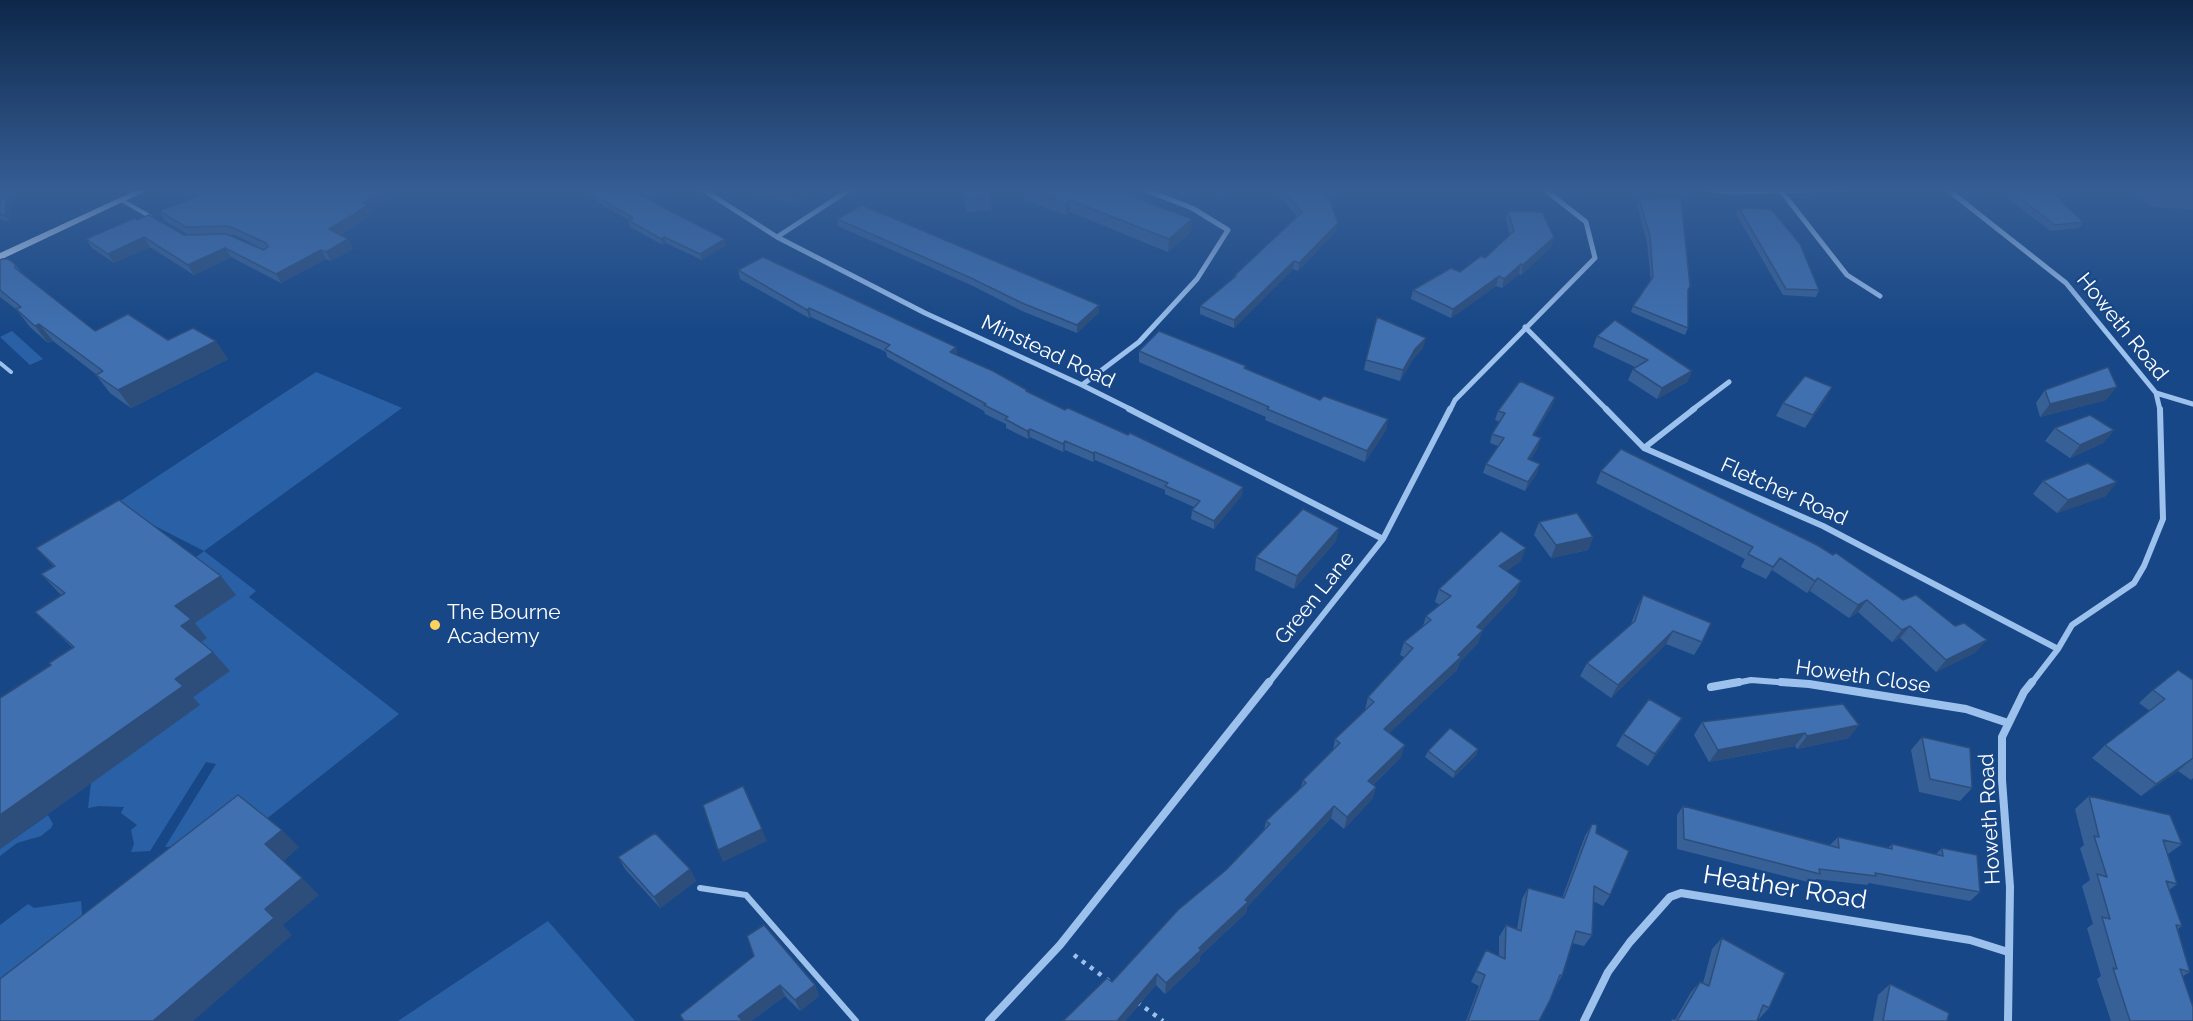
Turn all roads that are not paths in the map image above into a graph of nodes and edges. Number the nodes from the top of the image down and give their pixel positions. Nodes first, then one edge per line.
1 (45, 237) edge
2 (777, 237) edge
3 (1224, 237) edge
4 (1590, 237) edge
5 (1816, 237) edge
6 (2007, 237) edge
7 (0, 257) edge
8 (1880, 296) dead end
9 (1525, 327) junction
10 (0, 363) edge
11 (11, 372) dead end
12 (1730, 382) dead end
13 (1082, 384) junction
14 (2156, 393) junction
15 (2193, 404) edge
16 (1644, 448) junction
17 (1383, 539) junction
18 (2058, 649) junction
19 (1711, 687) dead end
20 (2008, 723) junction
21 (700, 888) dead end
22 (2008, 952) junction
23 (856, 1021) edge
24 (988, 1021) edge
25 (1584, 1021) edge
26 (2008, 1021) edge

1 - 7 street
2 - 13 street, Minstead Road
3 - 13 street
4 - 9 street, Green Lane
5 - 8 street
6 - 14 street, Howeth Road
9 - 16 street, Fletcher Road
9 - 17 street, Green Lane
10 - 11 lane
12 - 16 street
13 - 17 street, Minstead Road
14 - 15 street
14 - 18 street, Howeth Road
16 - 18 street, Fletcher Road
17 - 24 street, Green Lane
18 - 20 street, Howeth Road
19 - 20 street, Howeth Close
20 - 22 street, Howeth Road
21 - 23 lane
22 - 25 street, Heather Road
22 - 26 street, Howeth Road

